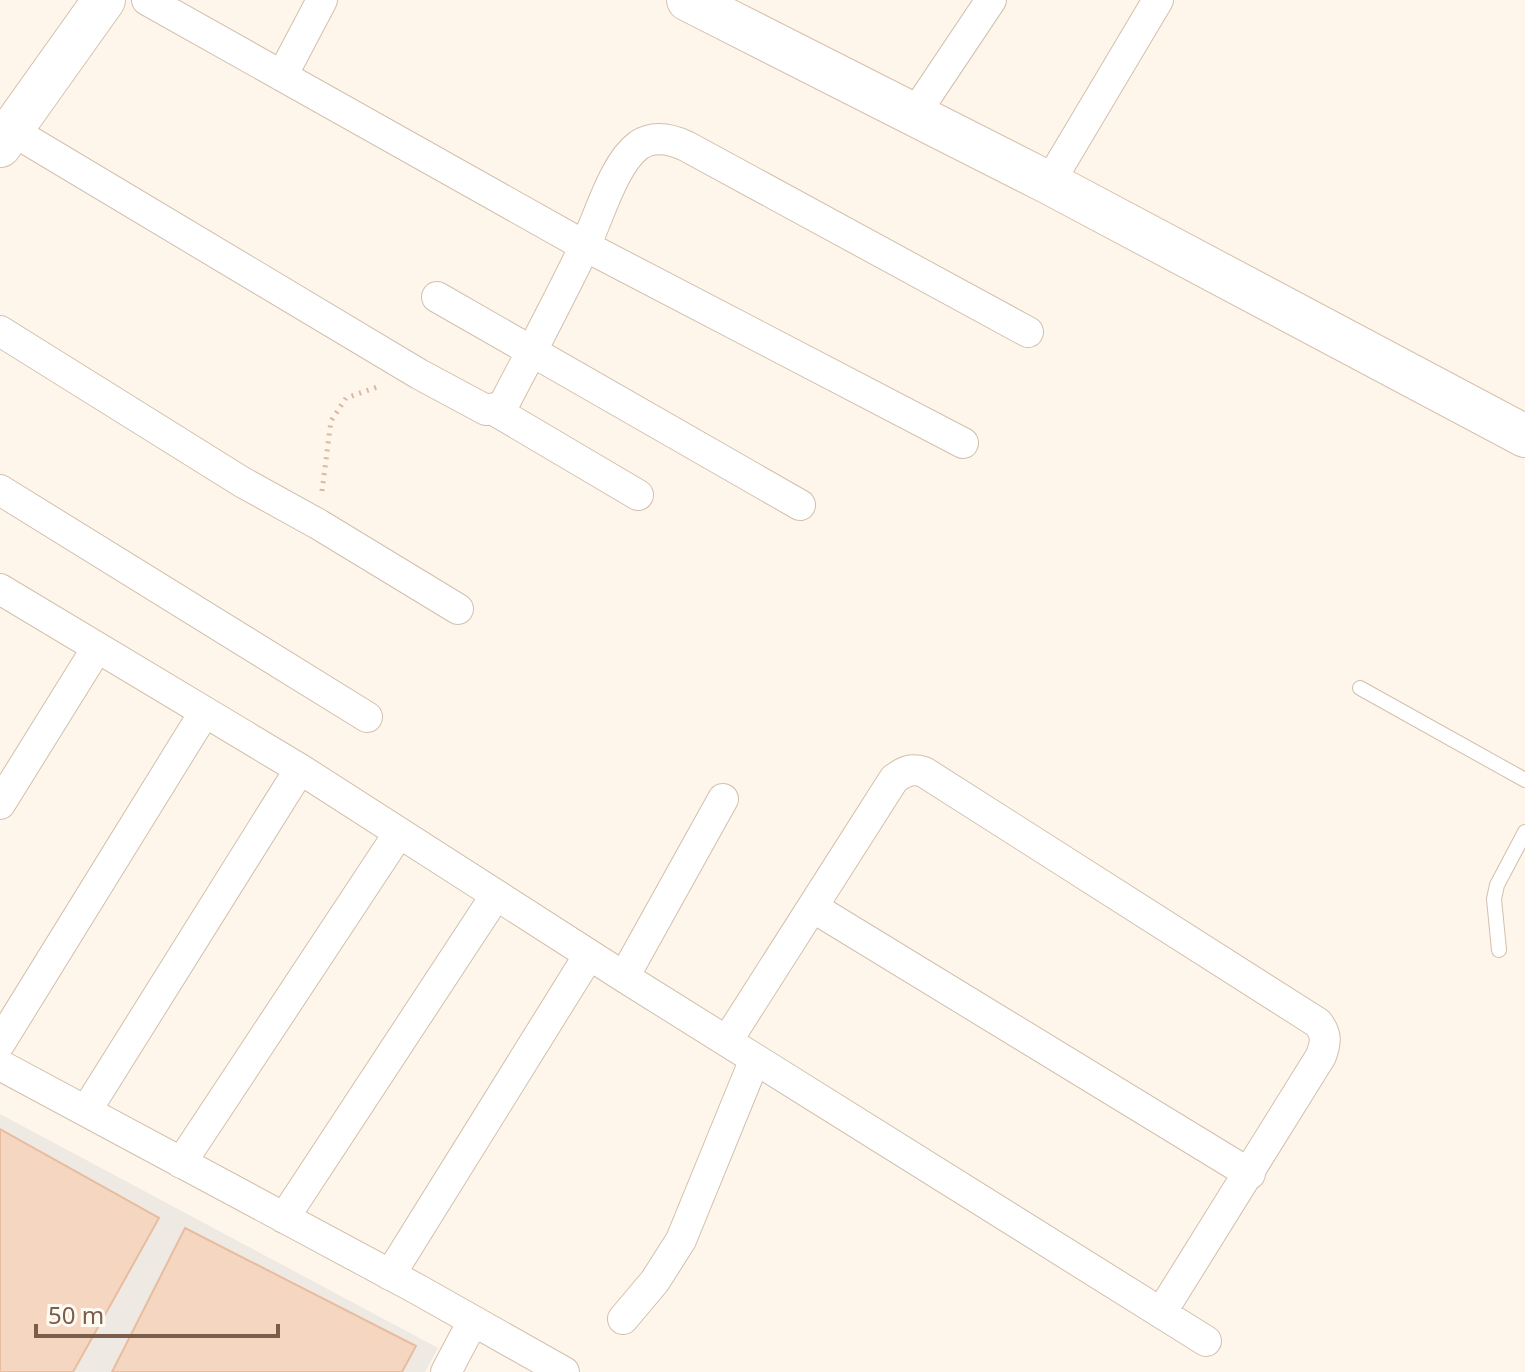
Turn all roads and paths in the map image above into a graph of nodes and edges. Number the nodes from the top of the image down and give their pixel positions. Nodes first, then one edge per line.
1 (104, 0) edge
2 (147, 0) edge
3 (322, 0) edge
4 (688, 0) edge
5 (991, 0) edge
6 (1158, 0) edge
7 (282, 76) junction
8 (914, 115) junction
9 (4, 133) edge
10 (1049, 183) junction
11 (585, 246) junction
12 (437, 297) dead end
13 (0, 331) edge
14 (1028, 332) dead end
15 (532, 351) junction
16 (419, 374) junction
17 (494, 410) junction
18 (1525, 436) edge
19 (963, 443) dead end
20 (0, 490) edge
21 (638, 495) dead end
22 (800, 505) dead end
23 (318, 524) junction
24 (0, 589) edge
25 (458, 609) dead end
26 (97, 648) junction
27 (1360, 688) dead end
28 (204, 713) junction
29 (367, 717) dead end
30 (300, 769) junction
31 (1525, 780) edge
32 (723, 799) dead end
33 (0, 804) edge
34 (1525, 832) edge
35 (399, 833) junction
36 (496, 895) junction
37 (814, 908) junction
38 (1499, 950) dead end
39 (589, 955) junction
40 (624, 977) junction
41 (727, 1041) junction
42 (0, 1043) edge
43 (755, 1059) junction
44 (0, 1065) edge
45 (86, 1111) junction
46 (181, 1163) junction
47 (1250, 1174) junction
48 (284, 1218) junction
49 (390, 1275) junction
50 (1161, 1313) junction
51 (623, 1319) dead end
52 (473, 1321) junction
53 (1206, 1341) dead end
54 (446, 1372) edge
55 (564, 1372) edge

1 - 9 street
2 - 7 street
3 - 7 street
4 - 8 street
5 - 8 street
6 - 10 street
7 - 11 street
8 - 10 street
9 - 16 street
10 - 18 street
11 - 14 street
11 - 15 street
11 - 19 street
12 - 15 street
13 - 23 street
15 - 17 street
15 - 22 street
16 - 17 street
16 - 23 path
17 - 21 street
20 - 29 street
23 - 25 street
24 - 26 street
26 - 28 street
26 - 33 street
27 - 31 lane
28 - 30 street
28 - 42 street
30 - 35 street
30 - 45 street
32 - 40 street
34 - 38 lane
35 - 36 street
35 - 46 street
36 - 39 street
36 - 48 street
37 - 41 street
37 - 47 street
37 - 47 street
39 - 40 street
39 - 49 street
40 - 41 street
41 - 43 street
43 - 50 street
43 - 51 street
44 - 45 street
45 - 46 street
46 - 48 street
47 - 50 street
48 - 49 street
49 - 52 street
50 - 53 street
52 - 54 street
52 - 55 street

